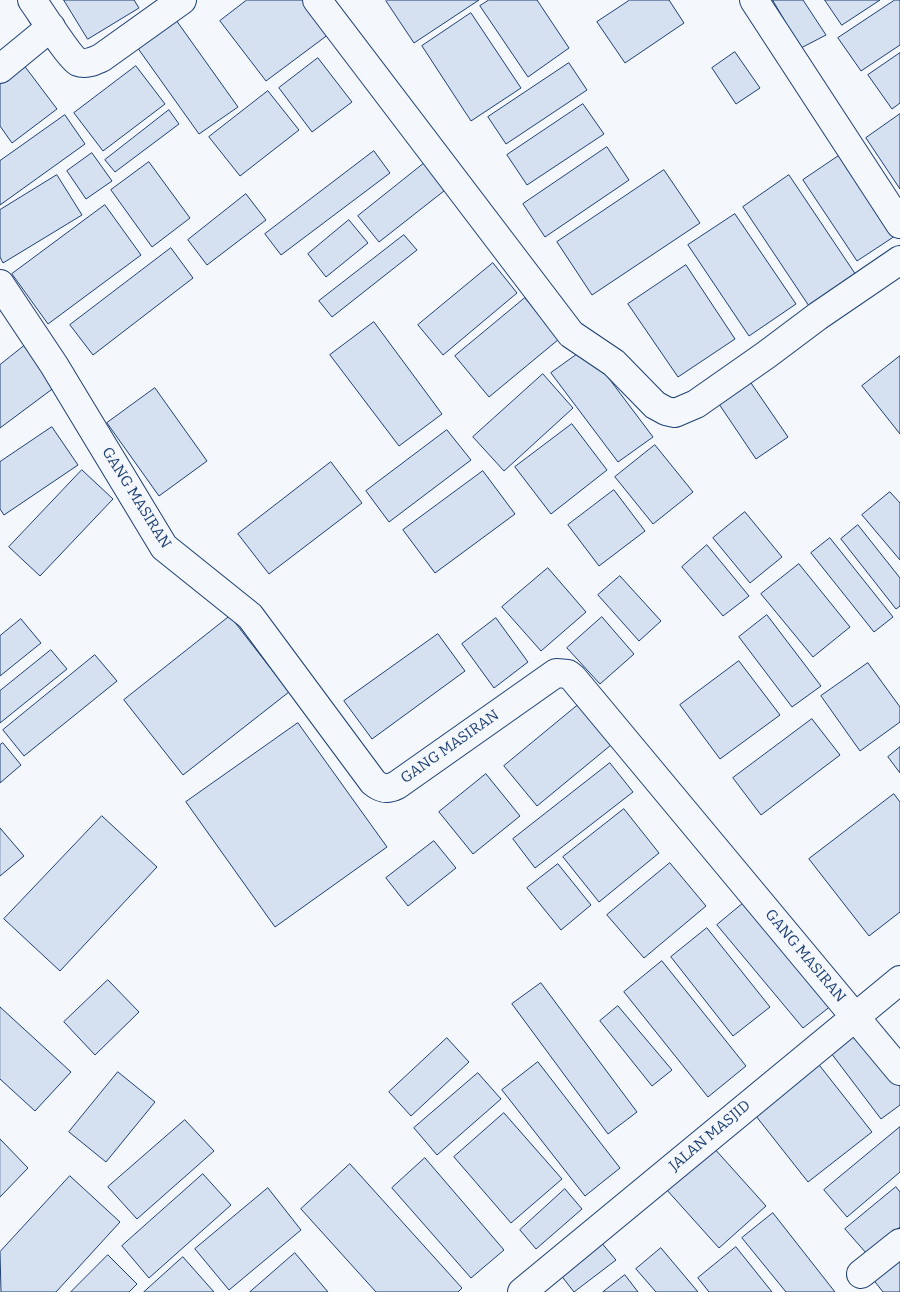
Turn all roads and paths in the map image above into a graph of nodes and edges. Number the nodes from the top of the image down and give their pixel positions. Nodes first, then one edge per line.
1 (32, 0) edge
2 (182, 0) edge
3 (317, 0) edge
4 (754, 0) edge
5 (51, 27) junction
6 (0, 69) edge
7 (900, 224) edge
8 (900, 260) edge
9 (0, 284) edge
10 (900, 980) edge
11 (855, 1016) junction
12 (900, 1071) edge
13 (900, 1243) edge
14 (861, 1274) dead end
15 (522, 1292) edge

1 - 5 street
2 - 5 street
3 - 8 street
4 - 7 street
5 - 6 street
9 - 11 street, GANG MASIRAN
10 - 11 street, JALAN MASJID
11 - 12 street, GANG MASIRAN
11 - 15 street, JALAN MASJID
13 - 14 street

